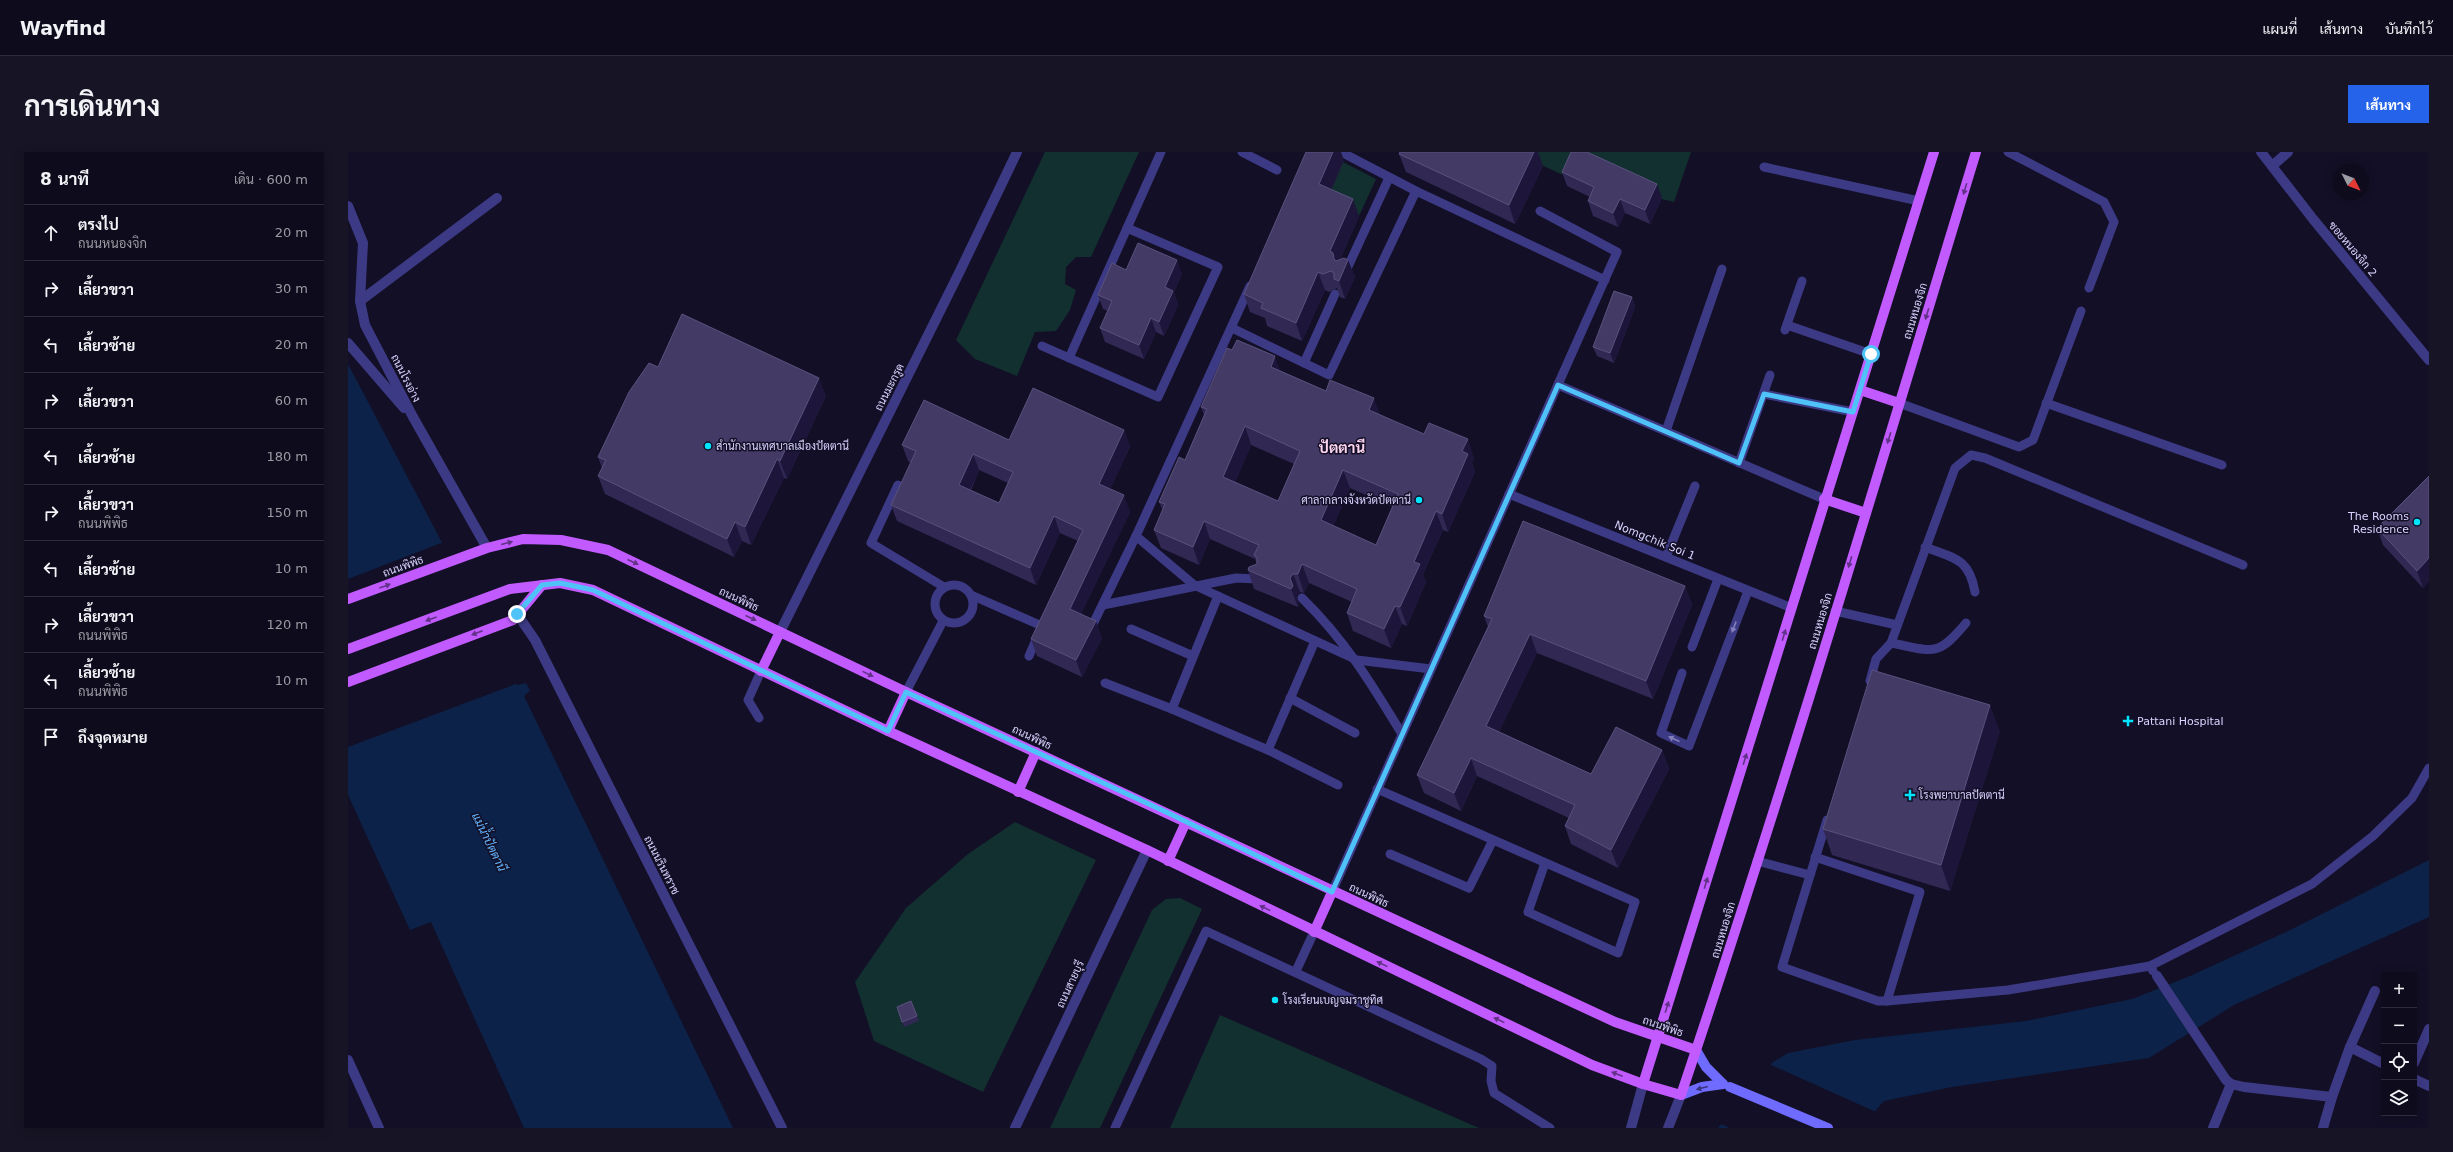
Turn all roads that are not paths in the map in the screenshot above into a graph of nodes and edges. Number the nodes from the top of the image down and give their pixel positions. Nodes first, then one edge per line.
1 (1017, 152) edge
2 (1161, 152) edge
3 (1242, 152) edge
4 (1341, 152) edge
5 (1934, 152) edge
6 (1976, 152) edge
7 (2008, 152) edge
8 (2261, 152) edge
9 (2288, 152) edge
10 (2272, 166) junction
11 (1764, 167) dead end
12 (1277, 170) dead end
13 (1389, 178) junction
14 (1416, 191) junction
15 (497, 198) dead end
16 (1919, 201) junction
17 (348, 206) edge
18 (1540, 211) dead end
19 (1127, 228) junction
20 (1722, 269) dead end
21 (1345, 273) edge
22 (1254, 277) edge
23 (1605, 280) junction
24 (1802, 281) dead end
25 (2089, 288) dead end
26 (1335, 294) edge
27 (360, 301) junction
28 (2081, 311) dead end
29 (1232, 328) junction
30 (348, 343) edge
31 (1042, 346) dead end
32 (1871, 354) junction
33 (1069, 358) junction
34 (2429, 360) edge
35 (1304, 363) junction
36 (1770, 375) dead end
37 (1558, 385) junction
38 (1860, 390) junction
39 (1764, 394) junction
40 (2046, 403) junction
41 (1899, 404) junction
42 (1853, 412) junction
43 (413, 417) junction
44 (1666, 431) junction
45 (1739, 463) junction
46 (2222, 465) dead end
47 (898, 485) dead end
48 (1696, 486) dead end
49 (1509, 494) junction
50 (1824, 499) junction
51 (1866, 513) junction
52 (1136, 536) junction
53 (1925, 546) junction
54 (487, 548) junction
55 (1666, 557) junction
56 (2243, 565) dead end
57 (1258, 579) edge
58 (1718, 579) junction
59 (542, 585) junction
60 (1194, 585) junction
61 (944, 587) junction
62 (1748, 591) junction
63 (1975, 592) dead end
64 (971, 595) junction
65 (1218, 596) junction
66 (1302, 598) dead end
67 (348, 599) edge
68 (1103, 605) junction
69 (1792, 608) junction
70 (1835, 611) junction
71 (515, 617) junction
72 (943, 621) junction
73 (1966, 623) dead end
74 (1897, 625) junction
75 (1092, 626) edge
76 (1131, 629) dead end
77 (780, 632) junction
78 (1315, 641) junction
79 (1891, 643) junction
80 (1692, 647) dead end
81 (348, 649) edge
82 (1029, 656) dead end
83 (1194, 656) junction
84 (1357, 660) junction
85 (1431, 669) junction
86 (761, 672) junction
87 (1682, 673) dead end
88 (348, 682) edge
89 (1105, 683) dead end
90 (1867, 689) edge
91 (906, 692) junction
92 (1290, 698) junction
93 (1172, 709) junction
94 (759, 718) dead end
95 (888, 731) junction
96 (1355, 733) dead end
97 (1402, 734) junction
98 (1268, 750) junction
99 (1036, 752) junction
100 (2429, 768) edge
101 (1338, 785) dead end
102 (1377, 789) junction
103 (1018, 792) junction
104 (1830, 811) edge
105 (1186, 822) junction
106 (1493, 840) junction
107 (1147, 850) junction
108 (1390, 854) dead end
109 (1816, 857) junction
110 (1168, 860) junction
111 (1757, 861) junction
112 (1545, 863) junction
113 (1810, 874) junction
114 (1332, 892) junction
115 (1314, 932) junction
116 (2150, 966) junction
117 (1296, 971) junction
118 (2157, 976) joint
119 (2375, 991) dead end
120 (1887, 1001) junction
121 (2429, 1029) edge
122 (1658, 1038) junction
123 (2350, 1047) junction
124 (1696, 1050) junction
125 (2417, 1056) edge
126 (348, 1060) edge
127 (2381, 1062) edge
128 (2416, 1080) edge
129 (1643, 1084) junction
130 (2231, 1084) junction
131 (1727, 1085) junction
132 (2429, 1086) edge
133 (1681, 1095) junction
134 (2332, 1097) junction
135 (378, 1128) edge
136 (782, 1128) edge
137 (1015, 1128) edge
138 (1115, 1128) edge
139 (1550, 1128) edge
140 (1631, 1128) edge
141 (1668, 1128) edge
142 (1828, 1128) edge
143 (2213, 1128) edge
144 (2323, 1128) edge

1 - 77 street, ถนนมะกรูด
2 - 19 lane
3 - 12 lane
4 - 13 lane
5 - 16 main road
6 -> 41 main road, ถนนหนองจิก
7 - 25 lane
8 - 10 street, ซอยหนองจิก 2
9 - 10 street
10 - 34 street, ซอยหนองจิก 2
11 - 16 lane
13 - 14 lane
13 - 21 lane
14 - 23 lane
14 - 35 lane
15 - 27 street
16 - 32 main road
17 - 27 street, ถนนโรงอ่าง
18 - 23 lane
19 - 33 lane
19 - 33 lane
20 - 44 lane
22 - 29 lane
23 - 37 lane
24 - 32 lane
26 - 35 lane
27 - 43 street, ถนนโรงอ่าง
28 - 40 lane
29 - 35 lane
29 - 52 lane
30 - 43 street
31 - 33 lane
32 - 38 main road
36 - 39 lane
37 - 44 lane
37 - 49 lane
38 - 41 main road
38 - 42 main road
39 - 42 lane
39 - 45 lane
40 - 41 lane
40 - 46 lane
41 -> 51 main road, ถนนหนองจิก
42 - 50 main road
43 - 54 street, ถนนโรงอ่าง
44 - 45 lane
45 - 50 lane
47 - 61 lane
48 - 55 lane
49 - 55 lane, Nomgchik Soi 1
49 - 85 lane
50 - 51 main road
50 - 69 main road
51 -> 70 main road, ถนนหนองจิก
52 - 60 lane
52 - 68 lane
53 - 56 lane
53 - 63 lane
53 - 74 lane
67 -> 54 main road, ถนนพิพิธ
54 -> 77 main road, ถนนพิพิธ
55 - 58 lane, Nomgchik Soi 1
57 - 60 lane
58 - 62 lane, Nomgchik Soi 1
58 - 80 lane
59 - 71 main road
59 -> 81 main road
59 - 86 main road
60 - 65 lane
60 - 68 lane
61 - 64 lane
61 - 72 lane
62 - 69 lane, Nomgchik Soi 1
62 -> 87 lane
64 - 72 lane
64 - 82 lane
65 - 78 lane
65 - 83 lane
66 - 84 lane
68 - 75 lane
122 -> 69 main road
70 - 74 lane
70 - 111 main road, ถนนหนองจิก
71 -> 88 main road
71 - 136 street, ถนนนรินทราช
72 - 91 lane
73 - 79 lane
74 - 79 lane
76 - 83 lane
77 - 86 main road
77 -> 91 main road, ถนนพิพิธ
78 - 84 lane
78 - 92 lane
79 - 90 lane
83 - 93 lane
84 - 85 lane
84 - 97 lane
85 - 97 lane
86 - 94 lane
86 - 95 main road
89 - 93 lane
91 - 95 main road
91 - 99 main road, ถนนพิพิธ
92 - 96 lane
92 - 98 lane
93 - 98 lane
95 - 103 main road
97 - 102 lane
98 - 101 lane
99 - 103 main road
99 - 105 main road, ถนนพิพิธ
100 - 116 lane
102 - 106 lane
102 - 114 lane
103 - 107 main road
104 - 109 lane
105 - 110 main road
105 - 114 main road, ถนนพิพิธ
106 - 108 lane
106 - 112 lane
107 - 110 main road
107 - 137 street, ถนนสายบุรี
109 - 113 lane
109 - 120 lane
115 -> 110 main road
111 - 113 lane
111 - 124 main road, ถนนหนองจิก
112 - 112 lane
113 - 120 lane
114 - 115 main road
114 - 122 main road, ถนนพิพิธ
115 - 117 lane
129 -> 115 main road
116 - 118 lane
116 - 120 lane
117 - 138 lane
117 - 139 lane
118 - 130 street
119 - 123 street
121 - 125 street
122 - 124 main road, ถนนพิพิธ
122 - 129 main road
123 - 127 street
123 - 134 street
124 - 131 main road
124 - 133 main road, ถนนหนองจิก
126 - 135 street
128 - 132 street
129 - 133 main road
129 - 140 street
130 - 134 street
130 - 143 street
131 -> 133 main road
131 - 142 main road
133 - 141 street
134 - 144 street

